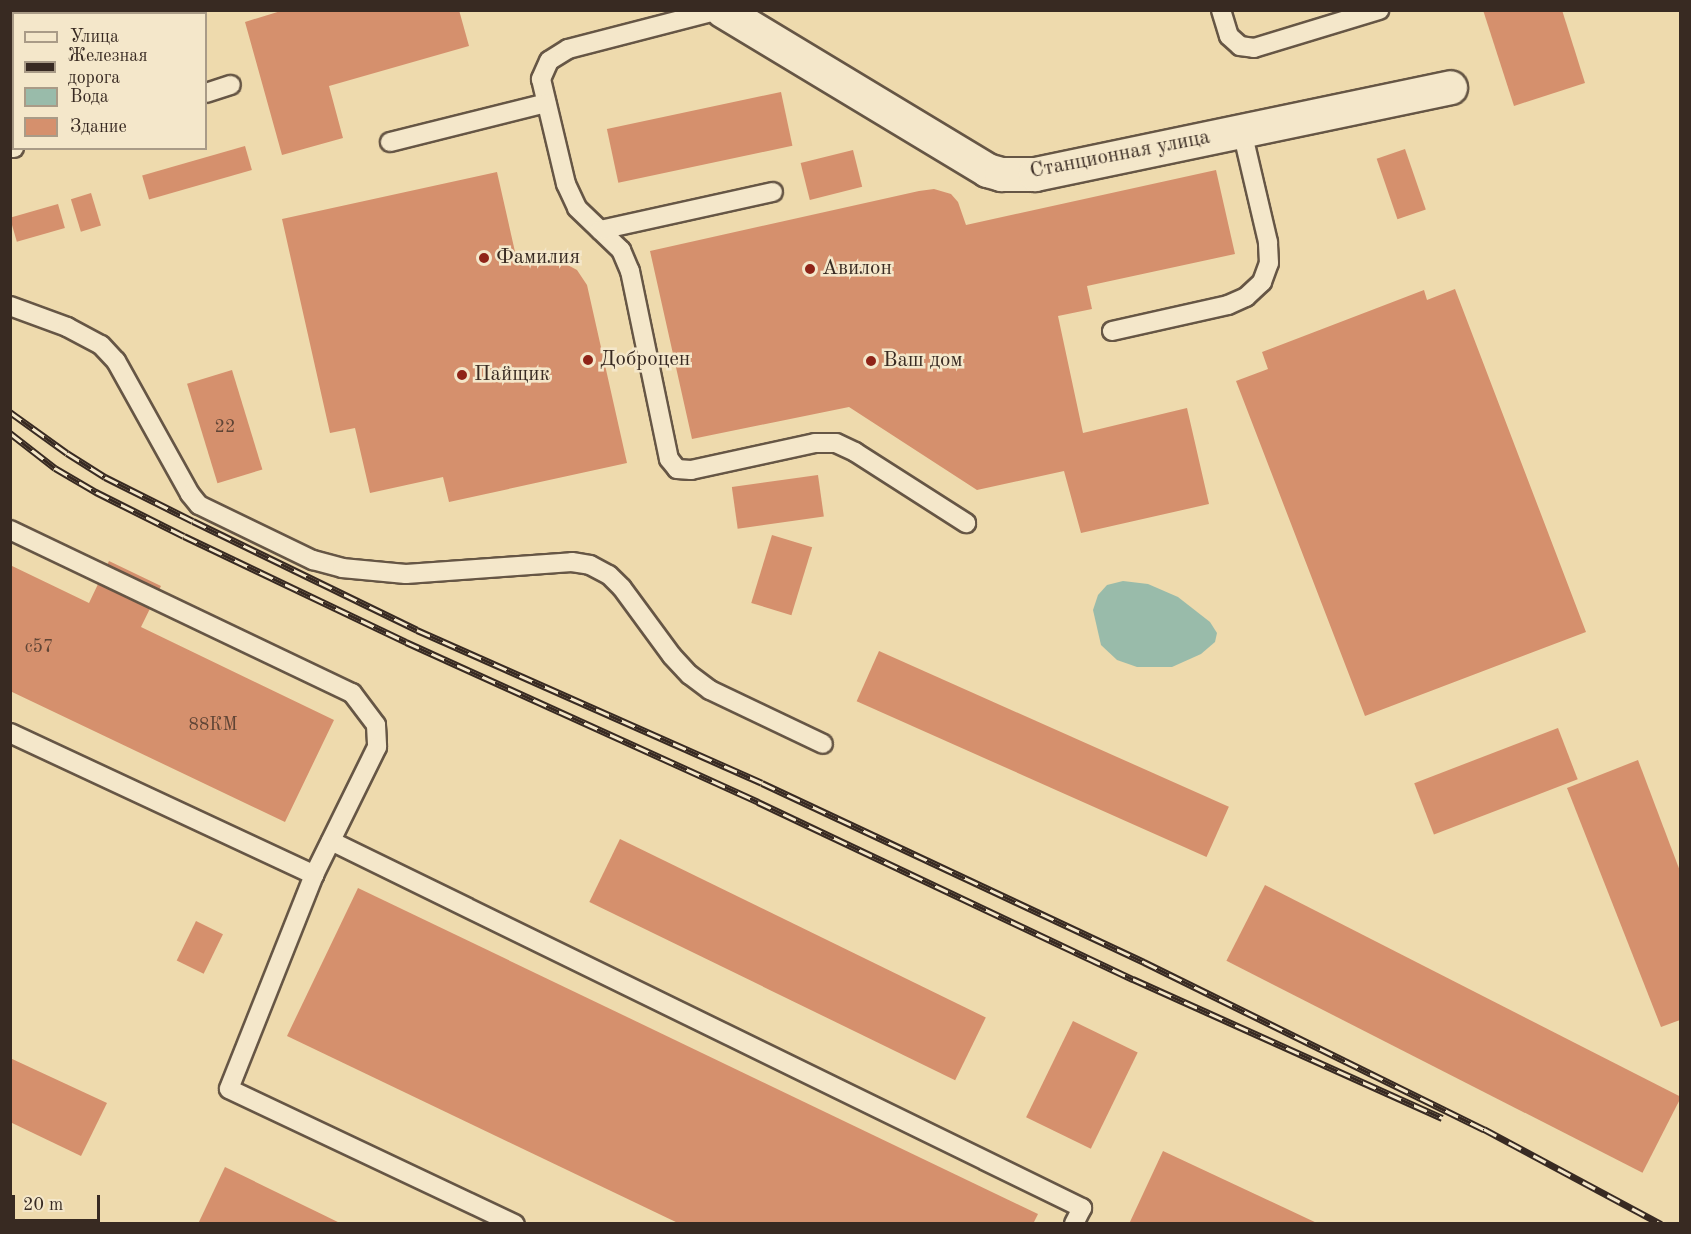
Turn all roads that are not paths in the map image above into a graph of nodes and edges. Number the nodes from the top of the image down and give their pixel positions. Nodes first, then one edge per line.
1 (721, 10) edge
2 (1221, 10) edge
3 (1379, 10) edge
4 (231, 85) dead end
5 (1450, 87) dead end
6 (207, 93) edge
7 (546, 103) junction
8 (1242, 130) junction
9 (390, 142) dead end
10 (773, 192) dead end
11 (600, 230) junction
12 (10, 306) edge
13 (1112, 331) dead end
14 (966, 522) dead end
15 (10, 530) edge
16 (10, 733) edge
17 (823, 744) dead end
18 (331, 841) junction
19 (314, 875) junction
20 (515, 1224) edge
21 (1074, 1224) edge

1 - 7 lane
1 - 8 street, Станционная улица
2 - 3 lane
4 - 6 lane
5 - 8 street, Станционная улица
7 - 9 lane
7 - 11 lane
8 - 13 lane
10 - 11 lane
11 - 14 lane
12 - 17 lane
15 - 18 lane
16 - 19 lane
18 - 19 lane
18 - 21 lane
19 - 20 lane

